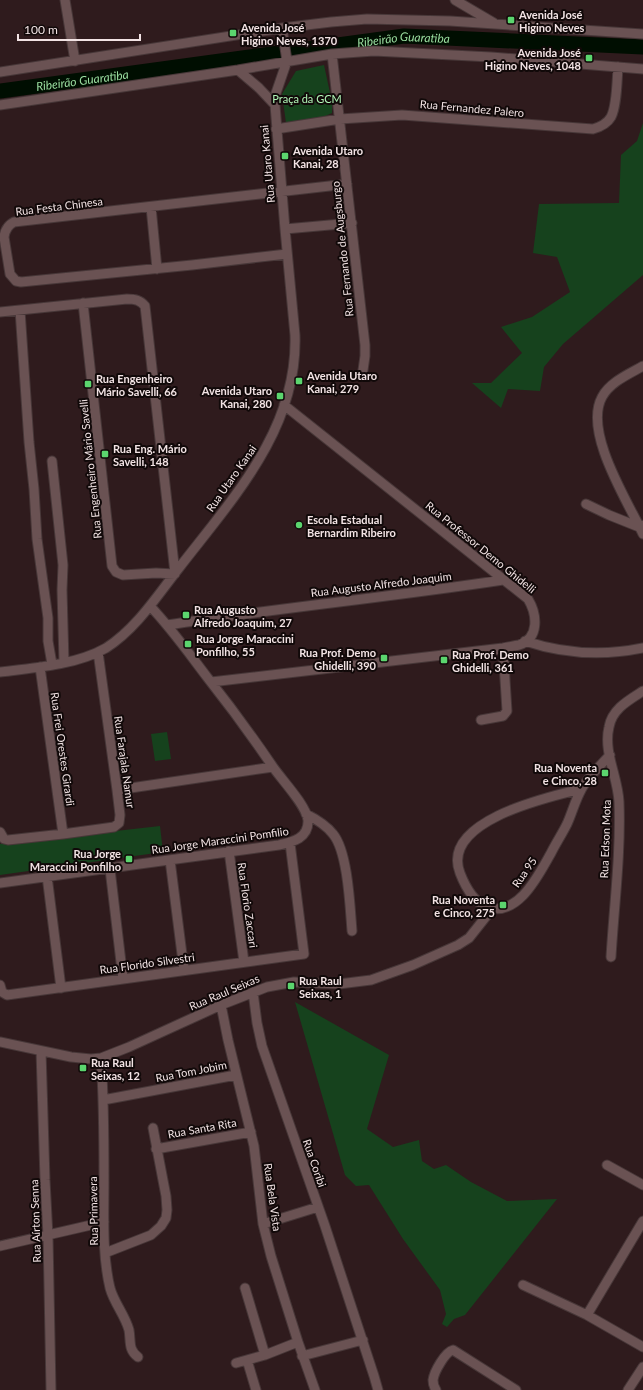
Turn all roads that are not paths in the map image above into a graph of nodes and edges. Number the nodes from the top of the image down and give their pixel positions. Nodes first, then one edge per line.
1 (65, 0) edge
2 (455, 0) edge
3 (495, 24) junction
4 (282, 33) junction
5 (643, 34) edge
6 (332, 54) junction
7 (287, 57) junction
8 (75, 61) junction
9 (618, 67) junction
10 (643, 69) edge
11 (238, 70) junction
12 (0, 72) edge
13 (0, 105) edge
14 (275, 105) junction
15 (340, 119) junction
16 (276, 129) junction
17 (347, 184) junction
18 (282, 192) junction
19 (151, 207) junction
20 (352, 223) junction
21 (285, 229) junction
22 (287, 254) junction
23 (158, 269) junction
24 (83, 303) junction
25 (20, 310) junction
26 (0, 312) edge
27 (643, 366) edge
28 (363, 370) dead end
29 (284, 405) junction
30 (52, 461) dead end
31 (586, 504) dead end
32 (642, 528) edge
33 (175, 573) junction
34 (504, 580) junction
35 (150, 606) junction
36 (167, 625) junction
37 (526, 641) junction
38 (503, 648) junction
39 (643, 648) edge
40 (98, 652) junction
41 (64, 662) junction
42 (52, 664) junction
43 (40, 667) junction
44 (0, 672) edge
45 (211, 682) junction
46 (643, 691) edge
47 (481, 720) dead end
48 (610, 755) junction
49 (273, 767) junction
50 (581, 789) junction
51 (118, 790) junction
52 (306, 814) junction
53 (0, 832) edge
54 (63, 834) junction
55 (290, 842) junction
56 (229, 851) junction
57 (170, 860) junction
58 (110, 869) junction
59 (48, 876) junction
60 (0, 883) edge
61 (492, 909) junction
62 (352, 931) dead end
63 (611, 957) dead end
64 (244, 962) junction
65 (184, 970) junction
66 (123, 979) junction
67 (61, 988) junction
68 (1, 991) edge
69 (253, 992) junction
70 (221, 1005) junction
71 (0, 1042) edge
72 (41, 1051) junction
73 (101, 1058) junction
74 (236, 1075) junction
75 (104, 1100) junction
76 (153, 1128) dead end
77 (251, 1132) junction
78 (156, 1149) junction
79 (607, 1165) dead end
80 (643, 1185) edge
81 (318, 1207) junction
82 (643, 1221) edge
83 (104, 1222) junction
84 (263, 1224) junction
85 (48, 1236) junction
86 (0, 1246) edge
87 (105, 1253) junction
88 (523, 1285) dead end
89 (245, 1288) dead end
90 (587, 1315) junction
91 (363, 1340) junction
92 (298, 1342) junction
93 (643, 1347) edge
94 (265, 1355) junction
95 (302, 1356) junction
96 (138, 1357) dead end
97 (247, 1360) junction
98 (236, 1363) dead end
99 (642, 1372) edge
100 (51, 1390) edge
101 (256, 1390) edge
102 (315, 1390) edge
103 (378, 1390) edge
104 (436, 1390) edge
105 (516, 1390) edge
106 (628, 1390) edge

1 - 8 street
2 - 3 street
3 - 4 street
3 - 5 street
4 - 7 street
4 - 8 street
6 - 7 street
6 - 9 street
6 - 15 street, Rua Fernando de Augsburgo
7 - 11 street
7 - 14 street, Rua Utaro Kanai
8 - 12 street
9 - 10 street
9 - 15 street, Rua Fernandez Palero
11 - 13 street
11 - 14 street
14 - 16 street, Rua Utaro Kanai
15 - 16 street, Rua Fernandez Palero
15 - 17 street, Rua Fernando de Augsburgo
16 - 18 street, Rua Utaro Kanai
17 - 18 street, Rua Festa Chinesa
17 - 20 street, Rua Fernando de Augsburgo
18 - 19 street, Rua Festa Chinesa
18 - 21 street, Rua Utaro Kanai
19 - 23 street
19 - 23 street, Rua Festa Chinesa
20 - 21 street
20 - 28 street, Rua Fernando de Augsburgo
21 - 22 street, Rua Utaro Kanai
22 - 23 street, Rua Festa Chinesa
22 - 29 street, Rua Utaro Kanai
24 - 25 street
24 - 33 street, Rua Engenheiro Mário Savelli
24 - 33 street
25 - 26 street
25 - 42 street
27 - 32 street
29 - 33 street, Rua Utaro Kanai
29 - 34 street, Rua Professor Demo Ghidelli
30 - 41 street
31 - 32 street
33 - 35 street, Rua Utaro Kanai
34 - 36 street, Rua Augusto Alfredo Joaquim
34 - 37 street, Rua Professor Demo Ghidelli
35 - 36 street
35 - 40 street, Rua Utaro Kanai
36 - 45 street
37 - 38 street
37 - 39 street
38 - 45 street
38 - 47 street
40 - 41 street, Rua Utaro Kanai
40 - 51 street, Rua Farajala Namur
41 - 42 street, Rua Utaro Kanai
42 - 43 street, Rua Utaro Kanai
43 - 44 street, Rua Utaro Kanai
43 - 54 street, Rua Frei Orestes Girardi
45 - 49 street
46 - 48 street, Rua Edson Mota
48 - 50 street, Rua 95
48 - 63 street, Rua Edson Mota
49 - 51 street
49 - 52 street
50 - 61 street, Rua 95
50 - 61 street
51 - 54 street, Rua Farajala Namur
52 - 55 street, Rua Jorge Maraccini Pomfilio
52 - 62 street
53 - 54 street, Rua Farajala Namur
55 - 56 street, Rua Jorge Maraccini Pomfilio
55 - 64 street, Rua Florido Silvestri
56 - 57 street, Rua Jorge Maraccini Pomfilio
56 - 64 street, Rua Florio Zaccari
57 - 58 street, Rua Jorge Maraccini Pomfilio
57 - 65 street
58 - 59 street, Rua Jorge Maraccini Pomfilio
58 - 66 street
59 - 60 street, Rua Jorge Maraccini Pomfilio
59 - 67 street
61 - 69 street, Rua Raul Seixas
64 - 65 street, Rua Florido Silvestri
65 - 66 street, Rua Florido Silvestri
66 - 67 street, Rua Florido Silvestri
67 - 68 street, Rua Florido Silvestri
69 - 70 street, Rua Raul Seixas
69 - 81 street, Rua Coribi
70 - 73 street, Rua Raul Seixas
70 - 74 street, Rua Bela Vista
71 - 72 street, Rua Raul Seixas
72 - 73 street, Rua Raul Seixas
72 - 85 street, Rua Aírton Senna
73 - 75 street, Rua Primavera
74 - 75 street, Rua Tom Jobim
74 - 77 street, Rua Bela Vista
75 - 83 street, Rua Primavera
76 - 78 street
77 - 78 street, Rua Santa Rita
77 - 84 street, Rua Bela Vista
78 - 87 street
79 - 80 street
81 - 84 street
81 - 91 street, Rua Coribi
82 - 90 street
83 - 85 street
83 - 87 street, Rua Primavera
84 - 92 street, Rua Bela Vista
85 - 86 street
85 - 100 street, Rua Aírton Senna
87 - 96 street, Rua Primavera
88 - 90 street
89 - 94 street
90 - 93 street
91 - 95 street
91 - 103 street, Rua Coribi
92 - 94 street
92 - 95 street, Rua Bela Vista
94 - 97 street
95 - 102 street, Rua Bela Vista
97 - 98 street
97 - 101 street
99 - 106 street
104 - 105 street

